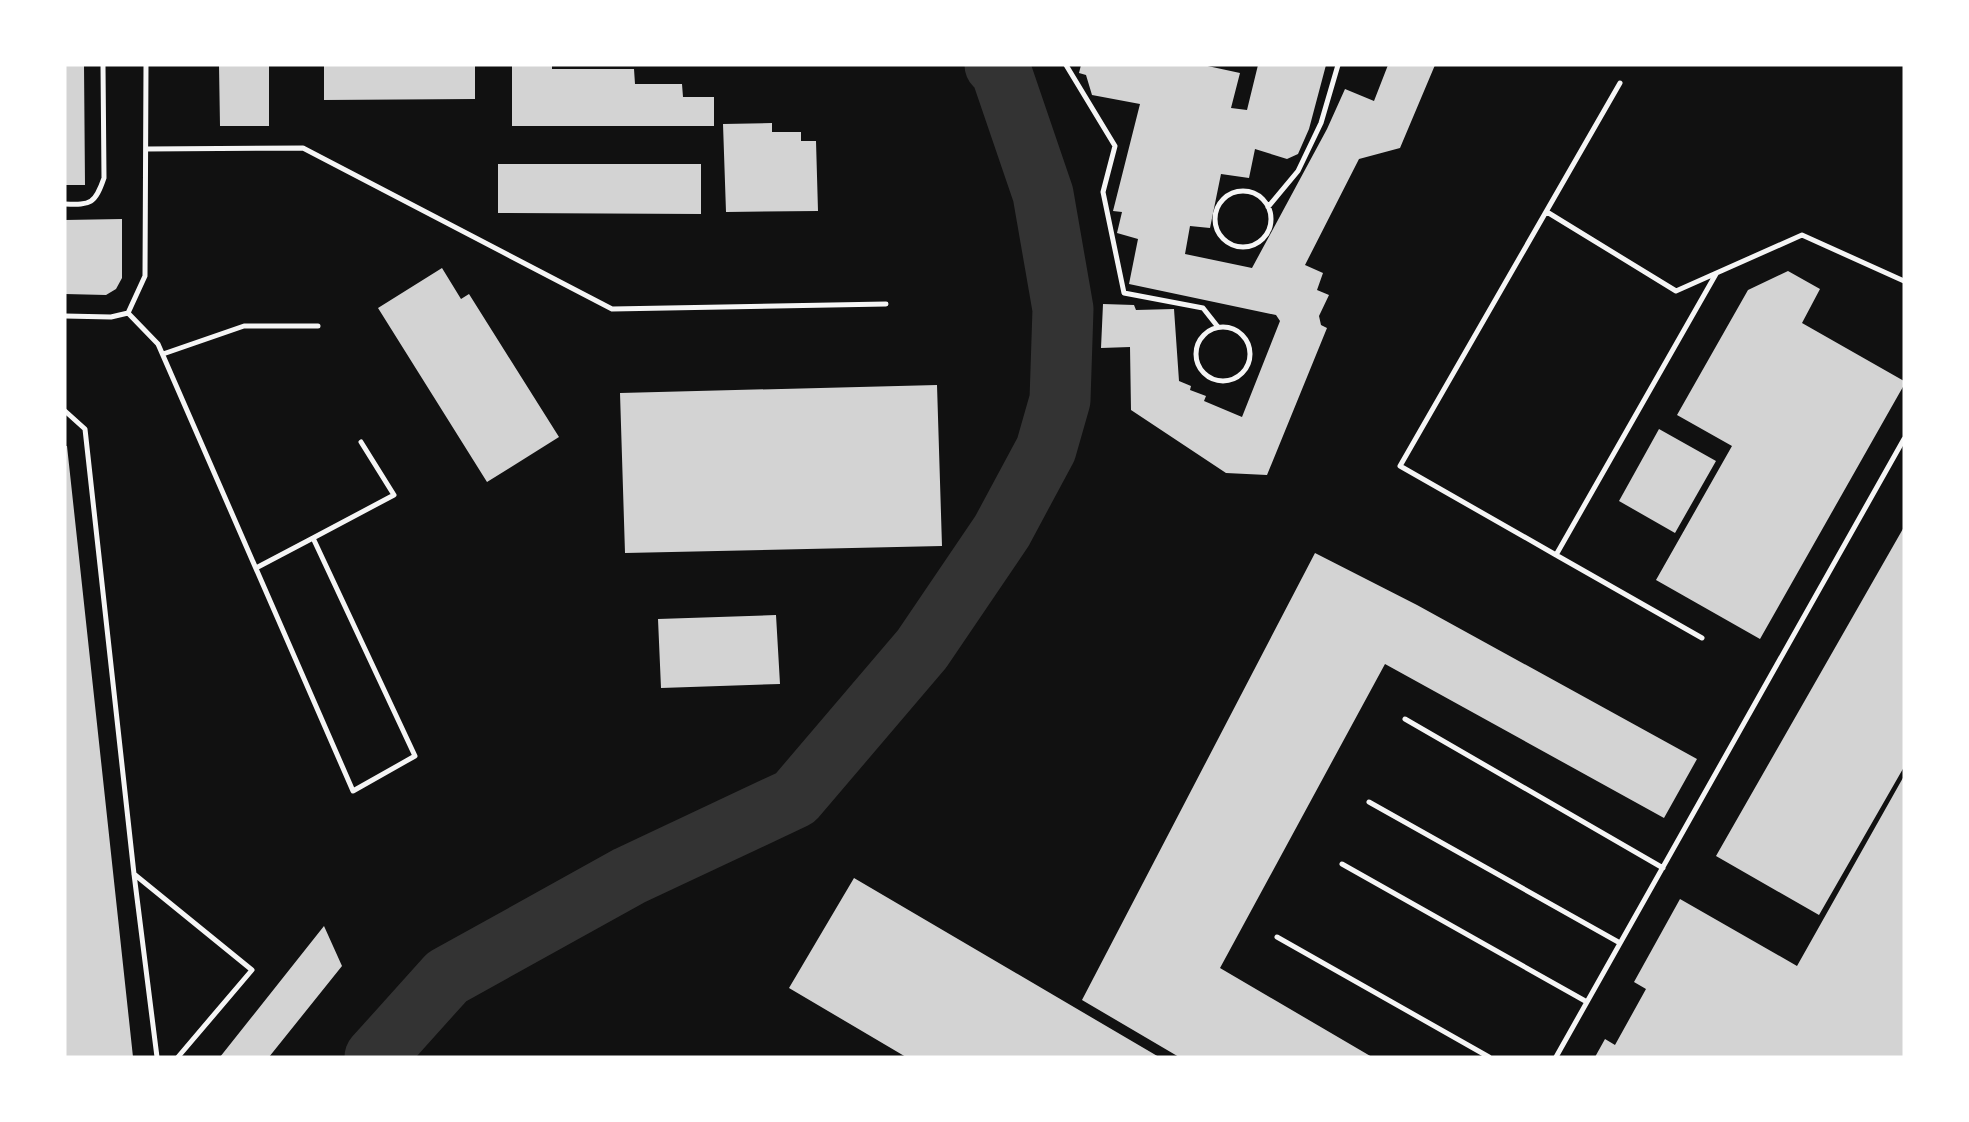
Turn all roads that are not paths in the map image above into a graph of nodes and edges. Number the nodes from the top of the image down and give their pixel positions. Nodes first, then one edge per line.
1 (103, 65) edge
2 (146, 65) edge
3 (1066, 65) edge
4 (1338, 65) edge
5 (1620, 83) dead end
6 (146, 149) junction
7 (65, 204) edge
8 (1268, 206) junction
9 (1547, 212) junction
10 (1716, 274) junction
11 (1904, 281) edge
12 (887, 304) dead end
13 (128, 313) junction
14 (65, 316) edge
15 (318, 326) dead end
16 (1218, 327) junction
17 (163, 354) junction
18 (65, 411) edge
19 (1904, 439) edge
20 (361, 442) dead end
21 (313, 538) junction
22 (1556, 555) junction
23 (256, 568) junction
24 (1702, 638) dead end
25 (1405, 719) dead end
26 (1369, 802) dead end
27 (1342, 864) dead end
28 (1663, 868) junction
29 (134, 874) junction
30 (1277, 936) dead end
31 (1620, 943) junction
32 (1587, 1002) junction
33 (157, 1057) edge
34 (178, 1057) edge
35 (1489, 1057) edge
36 (1556, 1057) edge

1 - 7 lane
2 - 6 lane
3 - 16 lane
4 - 8 lane
5 - 9 lane
6 - 12 lane
6 - 13 lane
8 - 8 lane
9 - 10 lane
9 - 22 lane
10 - 11 lane
10 - 22 lane
13 - 14 lane
13 - 17 lane
15 - 17 lane
16 - 16 lane
17 - 23 lane
18 - 29 lane
19 - 28 lane
20 - 21 lane
21 - 23 lane
21 - 23 lane
22 - 24 lane
25 - 28 lane
26 - 31 lane
27 - 32 lane
28 - 31 lane
29 - 33 lane
29 - 34 lane
30 - 35 lane
31 - 32 lane
32 - 36 lane

